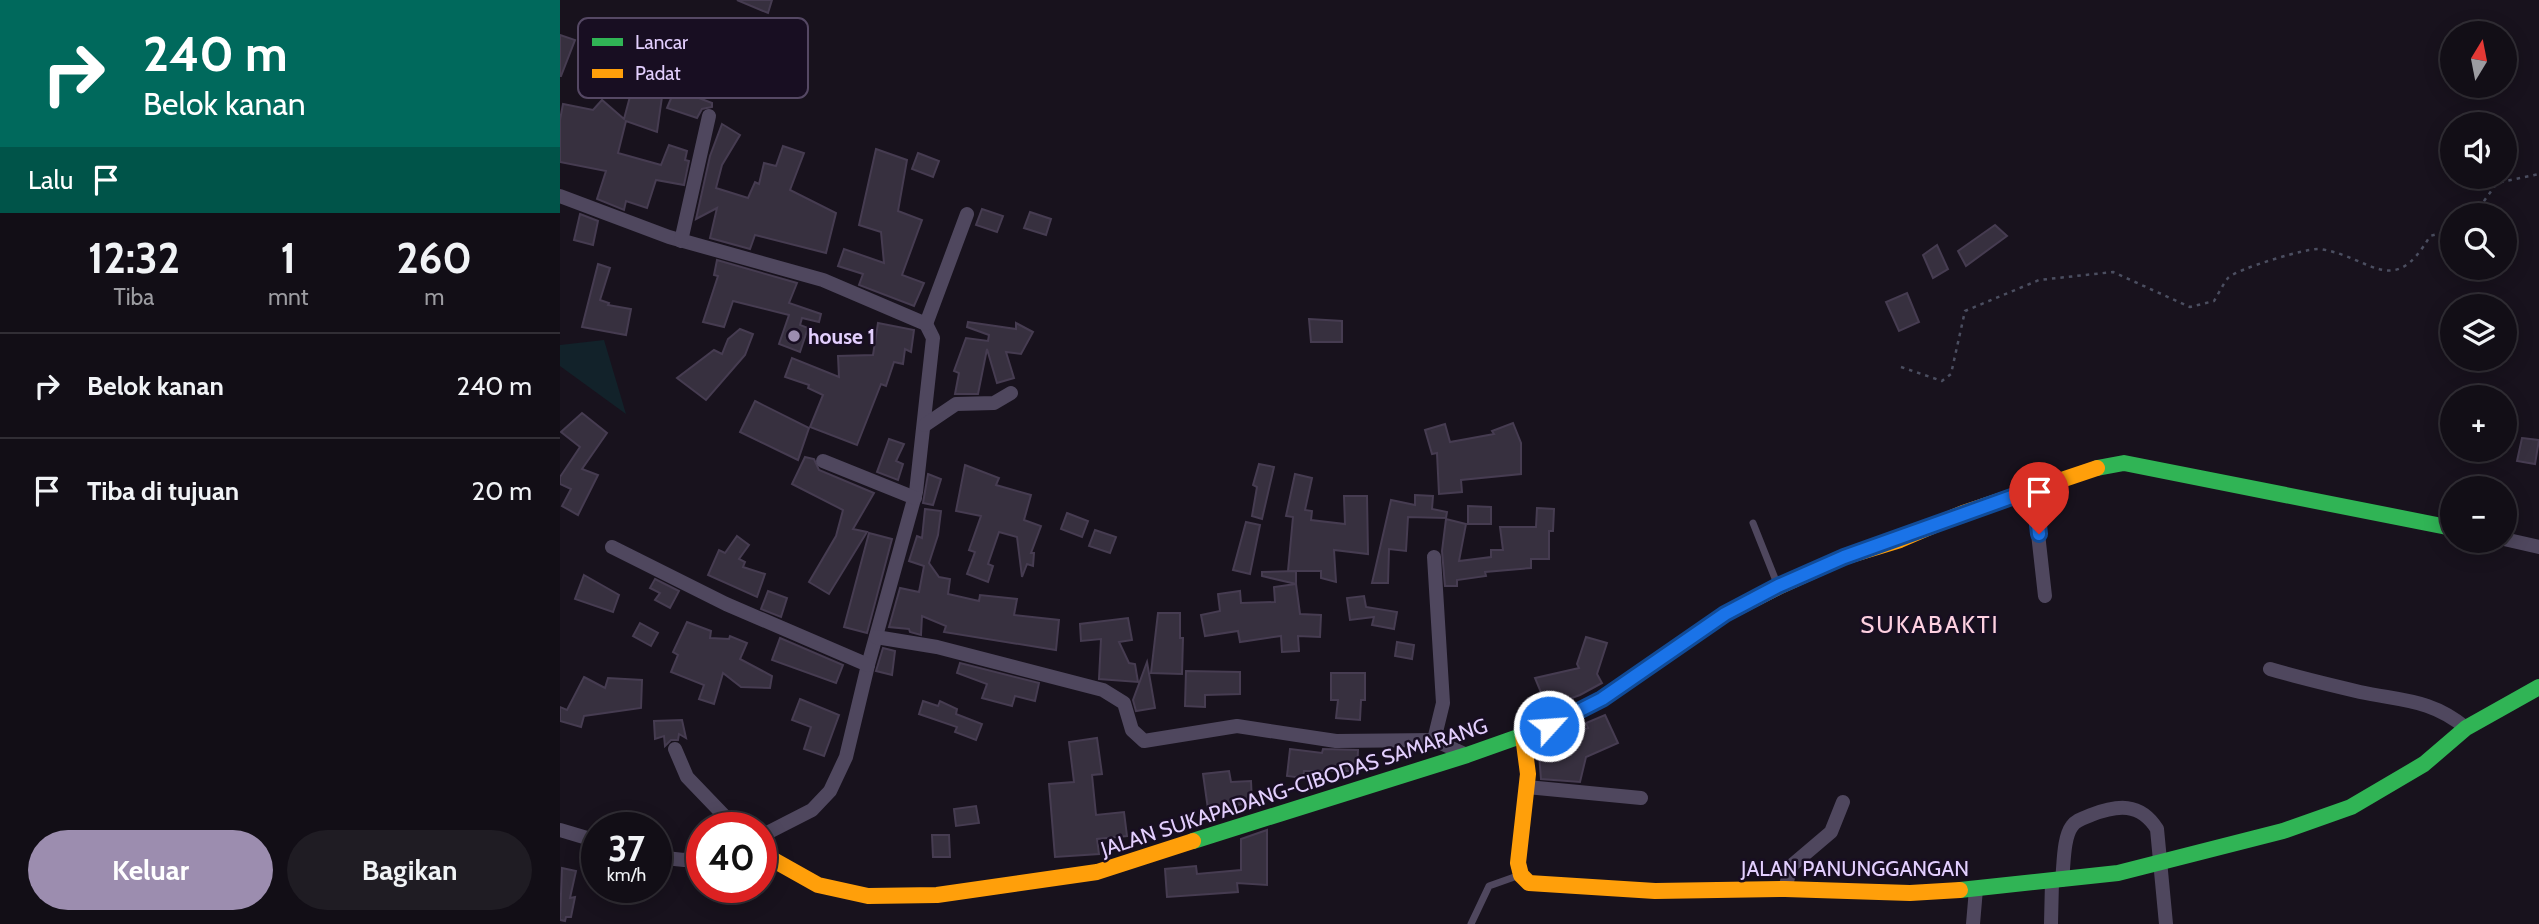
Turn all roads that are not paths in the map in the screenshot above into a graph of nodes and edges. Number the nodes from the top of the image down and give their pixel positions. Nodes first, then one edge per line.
1 (709, 116) dead end
2 (560, 196) edge
3 (967, 214) dead end
4 (681, 241) junction
5 (926, 324) junction
6 (1011, 393) dead end
7 (925, 425) junction
8 (823, 461) dead end
9 (2034, 489) junction
10 (915, 498) junction
11 (1753, 523) dead end
12 (2440, 526) edge
13 (2517, 542) edge
14 (612, 547) dead end
15 (2539, 547) edge
16 (1434, 557) dead end
17 (1778, 586) junction
18 (2045, 596) dead end
19 (876, 636) junction
20 (868, 665) junction
21 (2270, 669) dead end
22 (2539, 687) edge
23 (2466, 729) junction
24 (1523, 736) junction
25 (1434, 740) junction
26 (675, 749) dead end
27 (1467, 755) junction
28 (1527, 788) junction
29 (1641, 798) dead end
30 (1843, 802) dead end
31 (721, 812) edge
32 (777, 828) edge
33 (560, 830) edge
34 (581, 836) edge
35 (777, 862) edge
36 (2161, 863) junction
37 (1521, 875) junction
38 (2057, 881) junction
39 (1786, 889) junction
40 (1976, 889) junction
41 (1471, 924) edge
42 (1973, 924) edge
43 (2051, 924) edge
44 (2166, 924) edge

1 - 4 street
2 - 4 street
3 - 5 street
4 - 5 street
5 - 7 street
6 - 7 street
7 - 10 street
8 - 10 street
9 - 12 street, JALAN SUKAPADANG-CIBODAS SAMARANG
9 - 17 street, JALAN SUKAPADANG-CIBODAS SAMARANG
9 - 18 street
10 - 19 street
11 - 17 lane
13 - 15 street
14 - 20 street
16 - 25 street
17 - 24 street, JALAN SUKAPADANG-CIBODAS SAMARANG
19 - 20 street
19 - 25 street
20 - 32 street
21 - 23 street
22 - 23 street, JALAN PANUNGGANGAN
23 - 36 street, JALAN PANUNGGANGAN
24 - 27 street, JALAN SUKAPADANG-CIBODAS SAMARANG
24 - 28 street
25 - 27 street
26 - 31 street
27 - 35 street, JALAN SUKAPADANG-CIBODAS SAMARANG
28 - 29 street
28 - 37 street
30 - 39 street
33 - 34 street
36 - 38 street, JALAN PANUNGGANGAN
36 - 38 street
36 - 44 street
37 - 39 street, JALAN PANUNGGANGAN
37 - 41 lane
38 - 40 street, JALAN PANUNGGANGAN
38 - 43 street
39 - 40 street, JALAN PANUNGGANGAN
40 - 42 street

